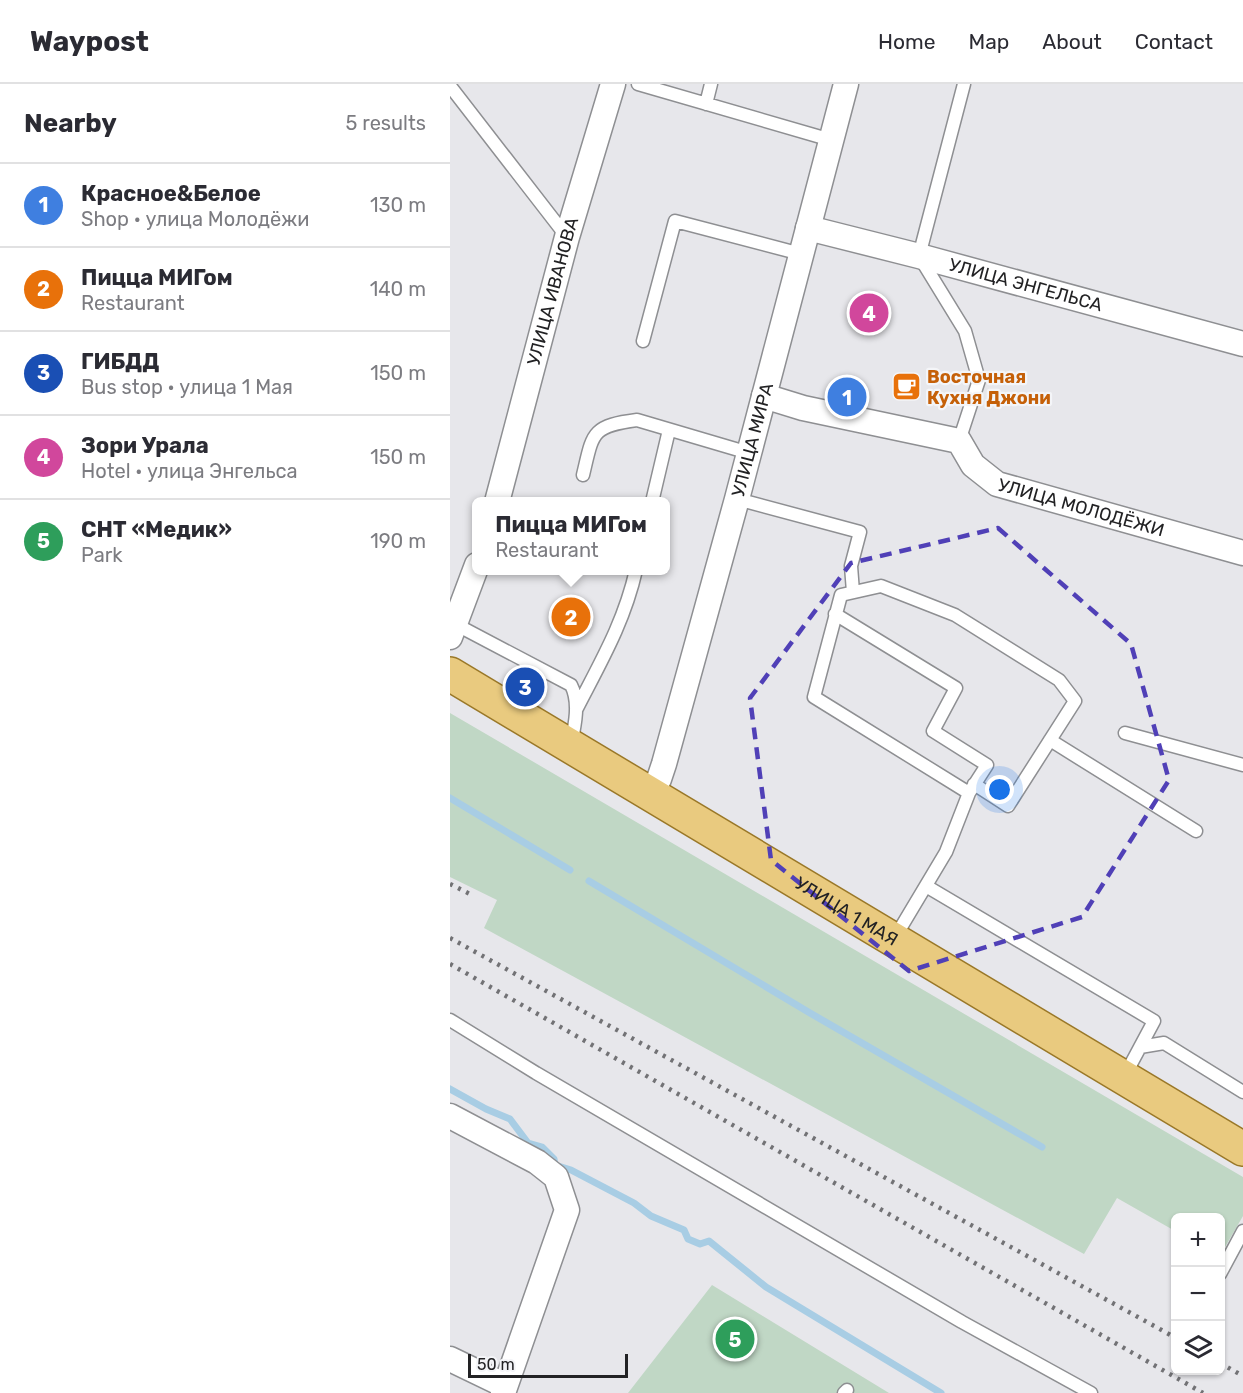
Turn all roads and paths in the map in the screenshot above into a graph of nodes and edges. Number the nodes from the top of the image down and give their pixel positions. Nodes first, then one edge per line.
1 (613, 84) edge
2 (638, 84) edge
3 (711, 84) edge
4 (846, 84) edge
5 (964, 84) edge
6 (450, 86) edge
7 (706, 104) junction
8 (831, 140) junction
9 (808, 228) junction
10 (567, 237) junction
11 (801, 254) junction
12 (919, 256) junction
13 (643, 341) dead end
14 (1243, 344) edge
15 (764, 396) junction
16 (669, 430) junction
17 (959, 441) junction
18 (749, 453) junction
19 (583, 475) dead end
20 (498, 497) edge
21 (653, 497) edge
22 (736, 499) junction
23 (1243, 553) edge
24 (473, 575) edge
25 (635, 575) edge
26 (853, 592) junction
27 (836, 614) junction
28 (452, 630) edge
29 (450, 674) edge
30 (575, 711) junction
31 (1125, 733) dead end
32 (1050, 740) junction
33 (571, 745) junction
34 (1243, 765) edge
35 (972, 789) junction
36 (651, 793) junction
37 (1196, 831) dead end
38 (926, 886) junction
39 (893, 940) junction
40 (450, 1020) edge
41 (1140, 1047) junction
42 (1124, 1078) junction
43 (1243, 1092) edge
44 (450, 1116) edge
45 (1243, 1149) edge
46 (1243, 1231) edge
47 (1225, 1267) edge
48 (450, 1359) edge
49 (503, 1389) edge
50 (1091, 1393) edge

1 - 10 street, УЛИЦА ИВАНОВА
2 - 7 lane
3 - 7 lane
4 - 8 street, УЛИЦА МИРА
5 - 12 lane
6 - 10 lane
7 - 8 lane
8 - 9 street, УЛИЦА МИРА
9 - 11 street, УЛИЦА МИРА
9 - 12 street, УЛИЦА ЭНГЕЛЬСА
10 - 20 street, УЛИЦА ИВАНОВА
11 - 13 lane
11 - 15 street, УЛИЦА МИРА
12 - 14 street, УЛИЦА ЭНГЕЛЬСА
12 - 17 lane
15 - 17 street
15 - 18 street, УЛИЦА МИРА
16 - 18 lane
16 - 19 lane
16 - 21 lane
17 - 23 street, УЛИЦА МОЛОДЁЖИ
18 - 22 street, УЛИЦА МИРА
22 - 26 lane
22 - 36 street, УЛИЦА МИРА
24 - 28 street
25 - 30 lane
26 - 27 lane
26 - 32 lane
27 - 35 lane
27 - 35 lane
28 - 30 lane
29 - 33 main road, УЛИЦА 1 МАЯ
30 - 33 lane
31 - 34 lane
32 - 35 lane
32 - 37 lane
33 - 36 main road, УЛИЦА 1 МАЯ
35 - 38 lane
36 - 39 main road, УЛИЦА 1 МАЯ
38 - 39 lane
38 - 41 lane
39 - 42 main road, УЛИЦА 1 МАЯ
40 - 50 lane
41 - 42 lane
41 - 43 lane
42 - 45 main road, УЛИЦА 1 МАЯ
44 - 49 street
46 - 47 lane
48 - 49 street

